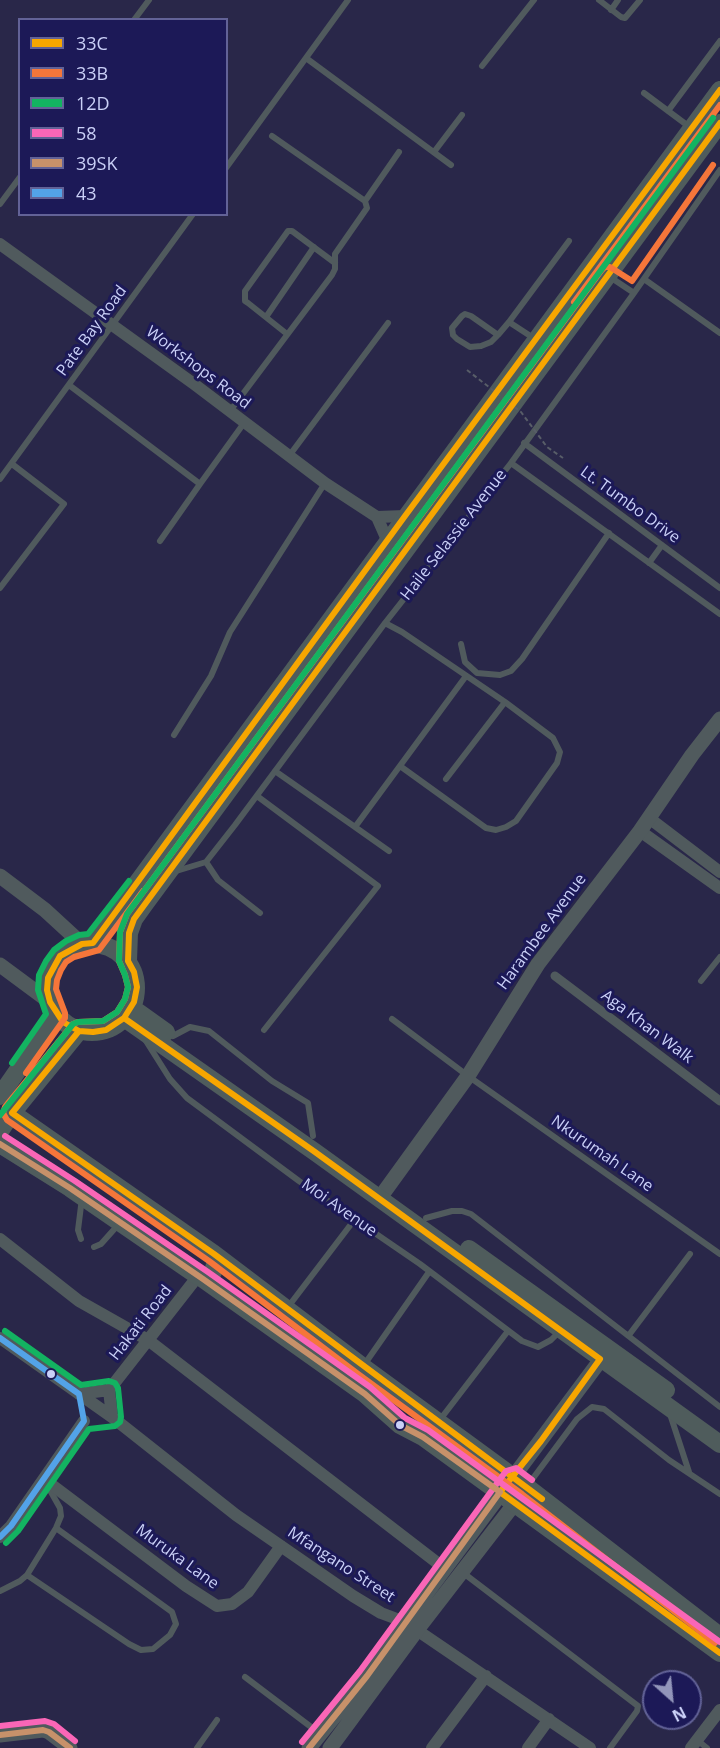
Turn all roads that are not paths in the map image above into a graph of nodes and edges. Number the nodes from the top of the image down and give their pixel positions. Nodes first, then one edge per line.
1 (149, 0) edge
2 (348, 0) edge
3 (534, 0) edge
4 (599, 0) edge
5 (618, 0) edge
6 (640, 0) edge
7 (611, 10) junction
8 (136, 18) edge
9 (720, 41) edge
10 (306, 58) junction
11 (482, 66) dead end
12 (720, 90) edge
13 (644, 93) dead end
14 (668, 111) junction
15 (462, 116) dead end
16 (720, 123) edge
17 (692, 128) junction
18 (272, 136) dead end
19 (399, 152) dead end
20 (434, 152) junction
21 (228, 165) edge
22 (451, 165) dead end
23 (720, 170) edge
24 (18, 180) edge
25 (713, 180) junction
26 (720, 185) edge
27 (365, 201) junction
28 (0, 204) edge
29 (192, 216) edge
30 (569, 242) dead end
31 (0, 244) edge
32 (314, 247) junction
33 (335, 263) junction
34 (608, 276) junction
35 (644, 279) junction
36 (634, 293) junction
37 (266, 317) junction
38 (509, 322) junction
39 (388, 323) dead end
40 (113, 325) junction
41 (720, 333) edge
42 (287, 334) junction
43 (498, 335) junction
44 (535, 340) junction
45 (69, 385) junction
46 (230, 411) junction
47 (244, 423) junction
48 (524, 443) junction
49 (289, 456) junction
50 (511, 463) junction
51 (12, 464) junction
52 (0, 479) edge
53 (325, 483) junction
54 (200, 484) junction
55 (405, 516) junction
56 (377, 517) junction
57 (609, 533) junction
58 (160, 541) dead end
59 (388, 542) junction
60 (662, 545) junction
61 (649, 563) junction
62 (0, 588) edge
63 (720, 588) edge
64 (720, 614) edge
65 (385, 623) junction
66 (461, 644) dead end
67 (466, 676) junction
68 (505, 702) junction
69 (720, 719) edge
70 (174, 735) dead end
71 (400, 766) junction
72 (275, 771) junction
73 (446, 779) dead end
74 (257, 796) junction
75 (644, 824) junction
76 (355, 827) junction
77 (389, 851) dead end
78 (206, 862) junction
79 (720, 872) edge
80 (167, 874) junction
81 (0, 876) edge
82 (720, 888) edge
83 (260, 913) dead end
84 (87, 944) junction
85 (720, 957) edge
86 (128, 962) junction
87 (0, 965) edge
88 (555, 976) dead end
89 (701, 981) dead end
90 (53, 1008) junction
91 (132, 1018) junction
92 (392, 1019) dead end
93 (264, 1030) dead end
94 (79, 1031) junction
95 (173, 1036) junction
96 (468, 1076) junction
97 (0, 1096) edge
98 (720, 1101) edge
99 (12, 1113) junction
100 (0, 1131) edge
101 (313, 1136) junction
102 (0, 1144) edge
103 (382, 1194) junction
104 (82, 1196) junction
105 (426, 1218) junction
106 (355, 1219) junction
107 (121, 1223) junction
108 (0, 1239) edge
109 (81, 1239) dead end
110 (196, 1242) junction
111 (94, 1247) dead end
112 (690, 1254) dead end
113 (720, 1254) edge
114 (217, 1257) junction
115 (179, 1263) junction
116 (429, 1272) junction
117 (200, 1277) junction
118 (287, 1309) junction
119 (561, 1330) junction
120 (508, 1332) junction
121 (629, 1335) junction
122 (0, 1338) edge
123 (148, 1340) junction
124 (604, 1354) junction
125 (363, 1367) junction
126 (109, 1390) junction
127 (79, 1394) junction
128 (719, 1404) edge
129 (667, 1406) junction
130 (112, 1417) junction
131 (84, 1421) junction
132 (438, 1422) junction
133 (720, 1429) edge
134 (720, 1444) edge
135 (689, 1473) junction
136 (44, 1479) junction
137 (520, 1482) junction
138 (500, 1492) junction
139 (720, 1494) edge
140 (515, 1503) junction
141 (56, 1528) junction
142 (0, 1538) edge
143 (281, 1546) junction
144 (613, 1564) junction
145 (444, 1568) junction
146 (461, 1572) junction
147 (27, 1575) junction
148 (0, 1591) edge
149 (411, 1626) junction
150 (720, 1636) edge
151 (720, 1653) edge
152 (486, 1676) junction
153 (245, 1677) dead end
154 (720, 1710) edge
155 (549, 1719) junction
156 (217, 1720) dead end
157 (319, 1734) junction
158 (0, 1735) edge
159 (698, 1745) edge
160 (70, 1748) edge
161 (197, 1748) edge
162 (309, 1748) edge
163 (330, 1748) edge
164 (432, 1748) edge
165 (528, 1748) edge
166 (590, 1748) edge
167 (610, 1748) edge

1 - 8 lane
2 - 10 lane
3 - 11 lane
4 - 7 lane
5 - 7 lane
6 - 7 lane
9 - 14 lane
10 - 20 lane
10 - 21 lane
12 - 17 main road
13 - 14 lane
14 - 17 lane
15 - 20 lane
16 - 34 main road, Haile Selassie Avenue
17 - 44 main road
18 - 27 lane
19 - 27 lane
20 - 22 lane
23 - 25 lane, Haile Selassie Avenue
24 - 28 lane
25 - 26 lane
25 - 35 lane, Haile Selassie Avenue
27 - 33 lane
29 - 40 lane, Pate Bay Road
30 - 38 lane
31 - 40 street, Workshops Road
32 - 33 lane
32 - 37 lane
32 - 37 lane
33 - 42 lane
34 - 36 lane
34 - 80 main road, Haile Selassie Avenue
35 - 36 lane, Haile Selassie Avenue
35 - 41 lane
36 - 48 lane, Haile Selassie Avenue
37 - 42 lane
38 - 43 lane
38 - 44 lane
39 - 49 lane
40 - 45 lane, Pate Bay Road
40 - 46 street, Workshops Road
42 - 46 lane
43 - 43 lane
44 - 55 main road
45 - 51 lane, Pate Bay Road
45 - 54 lane
46 - 47 street, Workshops Road
47 - 49 street, Workshops Road
47 - 54 lane
48 - 50 lane, Haile Selassie Avenue
48 - 60 lane, Lt. Tumbo Drive
49 - 53 street, Workshops Road
50 - 57 lane
50 - 65 lane, Haile Selassie Avenue
51 - 52 lane, Pate Bay Road
51 - 62 lane
53 - 56 street, Workshops Road
53 - 70 lane
54 - 58 lane
55 - 56 street
55 - 59 main road
56 - 59 street
57 - 61 lane
57 - 66 lane
59 - 84 main road
60 - 61 lane
60 - 63 lane, Lt. Tumbo Drive
61 - 64 lane
65 - 67 lane
65 - 72 lane, Haile Selassie Avenue
67 - 68 lane
67 - 71 lane
68 - 71 lane
68 - 73 lane
69 - 75 street, Harambee Avenue
71 - 76 lane
72 - 74 lane, Haile Selassie Avenue
72 - 76 lane
74 - 78 lane, Haile Selassie Avenue
74 - 93 lane
75 - 79 street
75 - 82 street
75 - 96 street, Harambee Avenue
76 - 77 lane
78 - 80 lane
78 - 83 lane
80 - 86 main road, Haile Selassie Avenue
81 - 84 street
84 - 86 main road
84 - 90 main road
85 - 89 lane
86 - 91 main road, Haile Selassie Avenue
87 - 90 street
88 - 98 street, Aga Khan Walk
90 - 94 main road
90 - 97 main road
91 - 94 main road
91 - 95 main road, Moi Avenue
91 - 103 main road, Moi Avenue
91 - 106 lane, Moi Avenue
92 - 96 lane, Nkurumah Lane
94 - 99 main road
95 - 101 main road, Moi Avenue
95 - 101 lane
96 - 103 street, Harambee Avenue
96 - 113 lane, Nkurumah Lane
99 - 100 main road
99 - 110 main road
101 - 103 main road, Moi Avenue
102 - 104 main road
103 - 105 main road, Moi Avenue
103 - 119 main road, Moi Avenue
104 - 107 main road
104 - 109 lane
105 - 121 lane
105 - 124 main road, Moi Avenue
106 - 116 lane, Moi Avenue
106 - 118 lane
107 - 111 lane
107 - 115 main road
108 - 123 street
110 - 114 main road
110 - 115 main road
112 - 121 lane
114 - 117 main road
114 - 118 main road
115 - 117 main road
116 - 120 lane, Moi Avenue
116 - 125 lane
117 - 123 street, Hakati Road
117 - 138 main road
118 - 125 main road
119 - 120 lane, Moi Avenue
119 - 124 main road, Moi Avenue
120 - 132 lane
121 - 128 lane
122 - 127 street
123 - 126 street, Hakati Road
123 - 145 street
124 - 129 main road, Moi Avenue
124 - 133 main road, Moi Avenue
124 - 137 street
125 - 132 main road
126 - 127 street
126 - 130 street
127 - 130 street, Mfangano Street
127 - 131 street
129 - 134 main road, Moi Avenue
129 - 135 lane
130 - 131 street
130 - 143 street, Mfangano Street
131 - 136 street
132 - 137 main road
135 - 137 lane
135 - 139 lane
136 - 141 lane
136 - 142 street
136 - 143 street, Muruka Lane
137 - 138 street
137 - 140 street
137 - 144 main road
138 - 140 main road
138 - 145 street
140 - 144 main road
140 - 146 street
141 - 147 lane
141 - 147 lane
143 - 149 street, Mfangano Street
144 - 150 main road
144 - 151 main road
145 - 149 street
146 - 149 street
146 - 167 lane
147 - 148 lane
149 - 152 street, Mfangano Street
149 - 157 street
149 - 163 street
152 - 155 street, Mfangano Street
152 - 164 street
153 - 157 lane
154 - 159 street
155 - 165 street
155 - 166 street, Mfangano Street
156 - 161 lane
157 - 162 street
158 - 160 street

